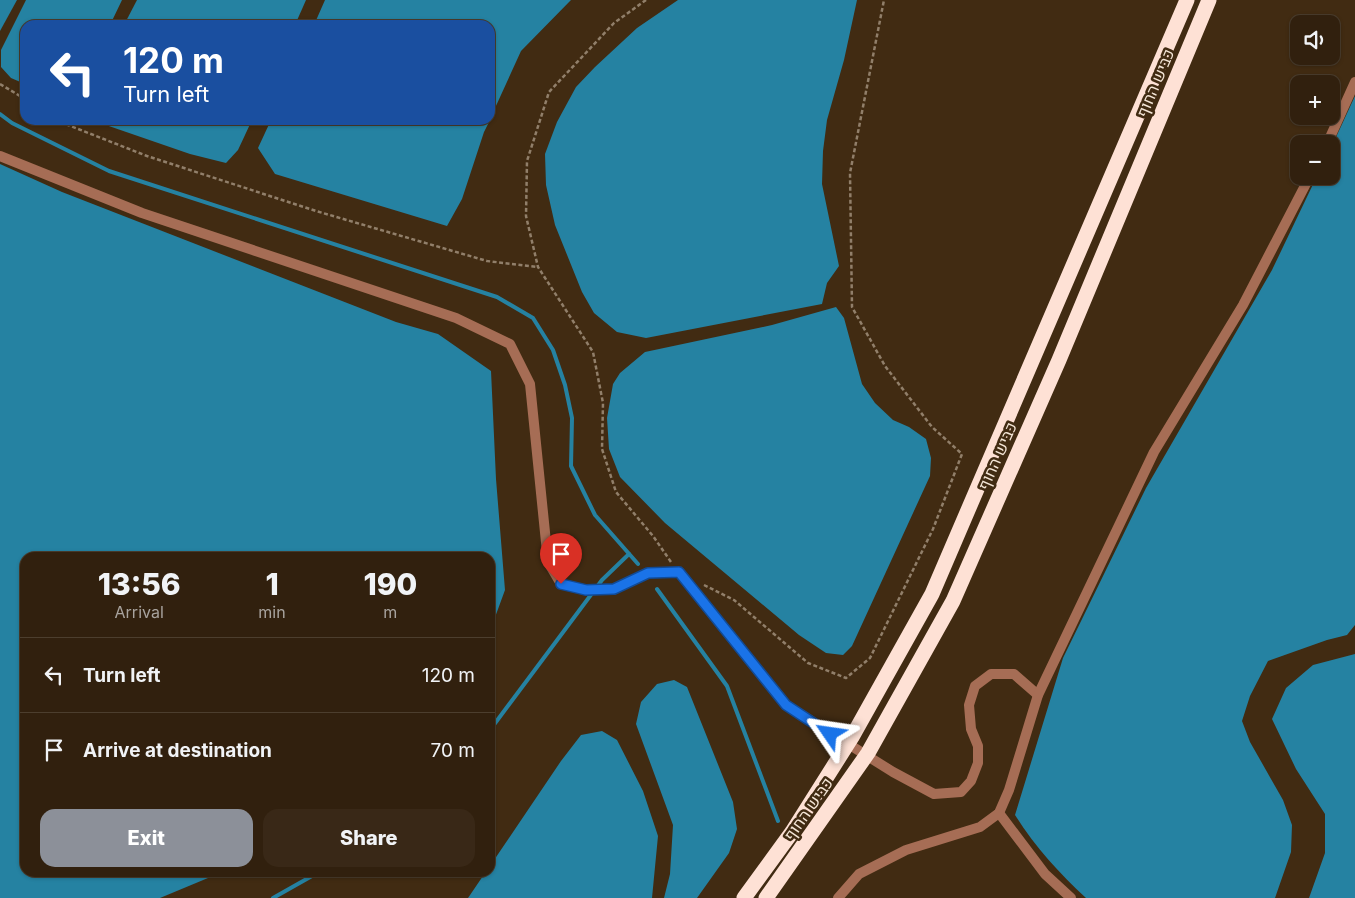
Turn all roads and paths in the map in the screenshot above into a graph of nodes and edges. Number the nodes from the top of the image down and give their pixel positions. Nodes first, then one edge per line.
1 (646, 0) edge
2 (884, 0) edge
3 (1187, 0) edge
4 (1209, 0) edge
5 (1355, 82) edge
6 (0, 84) edge
7 (20, 96) edge
8 (70, 125) edge
9 (1331, 135) edge
10 (0, 156) edge
11 (1305, 185) edge
12 (538, 267) junction
13 (679, 572) junction
14 (703, 584) dead end
15 (1038, 695) junction
16 (999, 813) junction
17 (744, 898) edge
18 (766, 898) edge
19 (838, 898) edge
20 (1071, 898) edge

1 - 12 path
2 - 14 path
3 - 17 highway, כביש החוף
4 - 18 highway, כביש החוף
5 - 9 street
6 - 7 path
8 - 12 path
10 - 13 street
11 - 15 street
12 - 13 path
13 - 15 street
15 - 16 street
16 - 19 street
16 - 20 street

